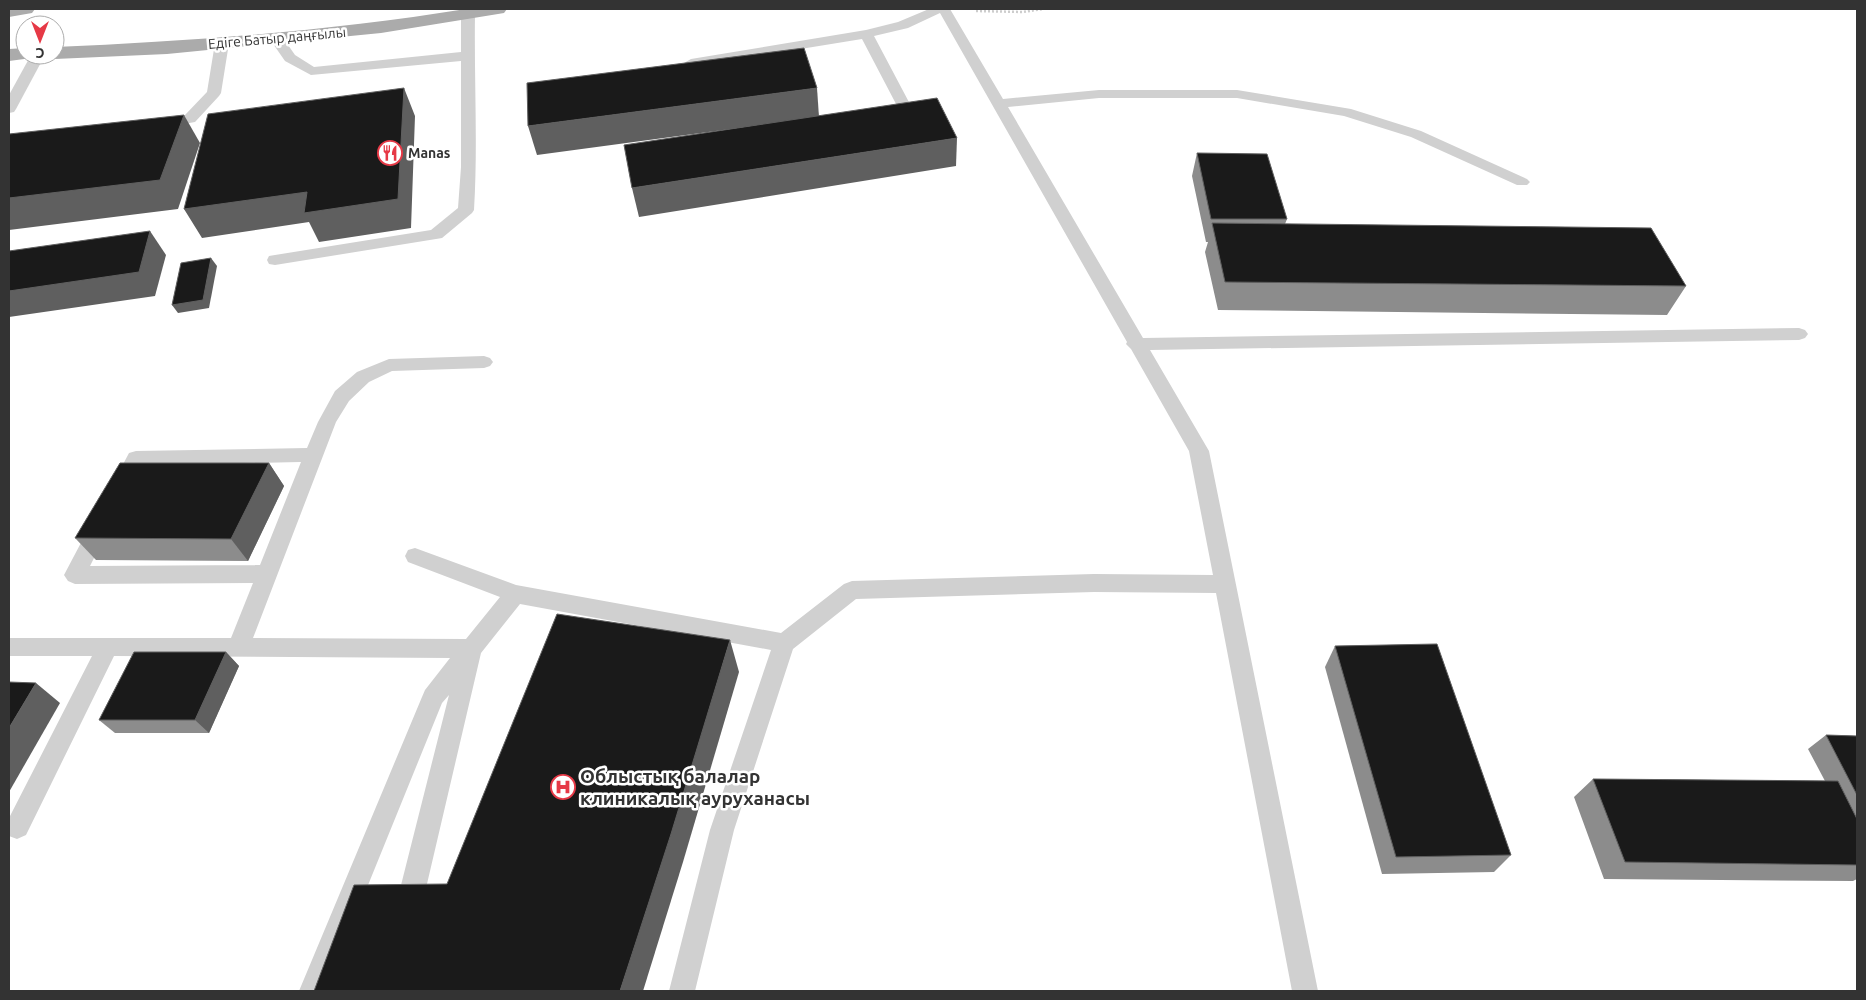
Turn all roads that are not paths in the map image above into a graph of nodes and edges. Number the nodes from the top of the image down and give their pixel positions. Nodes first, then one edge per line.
1 (26, 9) edge
2 (498, 9) edge
3 (939, 9) edge
4 (944, 9) edge
5 (9, 12) edge
6 (468, 14) junction
7 (866, 34) junction
8 (276, 38) junction
9 (222, 43) junction
10 (65, 53) edge
11 (467, 56) junction
12 (32, 65) edge
13 (673, 66) edge
14 (998, 104) junction
15 (9, 110) edge
16 (913, 123) edge
17 (151, 126) edge
18 (1522, 182) dead end
19 (275, 260) dead end
20 (1799, 334) dead end
21 (1135, 344) junction
22 (484, 362) dead end
23 (314, 455) junction
24 (415, 556) dead end
25 (266, 574) junction
26 (1224, 584) junction
27 (515, 594) junction
28 (784, 643) junction
29 (108, 646) junction
30 (238, 647) junction
31 (9, 648) edge
32 (471, 649) junction
33 (17, 826) dead end
34 (410, 901) edge
35 (312, 991) edge
36 (682, 991) edge
37 (1305, 991) edge

1 - 5 main road
2 - 6 main road, Едіге Батыр даңғылы
3 - 7 lane
4 - 14 lane
6 - 8 main road, Едіге Батыр даңғылы
6 - 11 lane
7 - 13 lane
7 - 16 lane
8 - 9 main road, Едіге Батыр даңғылы
8 - 11 lane
9 - 10 main road, Едіге Батыр даңғылы
9 - 17 lane
11 - 19 lane
12 - 15 lane
14 - 18 lane
14 - 21 lane
20 - 21 lane
21 - 26 lane
22 - 23 lane
23 - 25 lane
23 - 25 lane
24 - 27 lane
25 - 30 lane
26 - 28 lane
26 - 37 lane
27 - 28 lane
27 - 32 lane
28 - 36 lane
29 - 30 lane
29 - 31 lane
29 - 33 lane
30 - 32 lane
32 - 34 lane
32 - 35 lane

